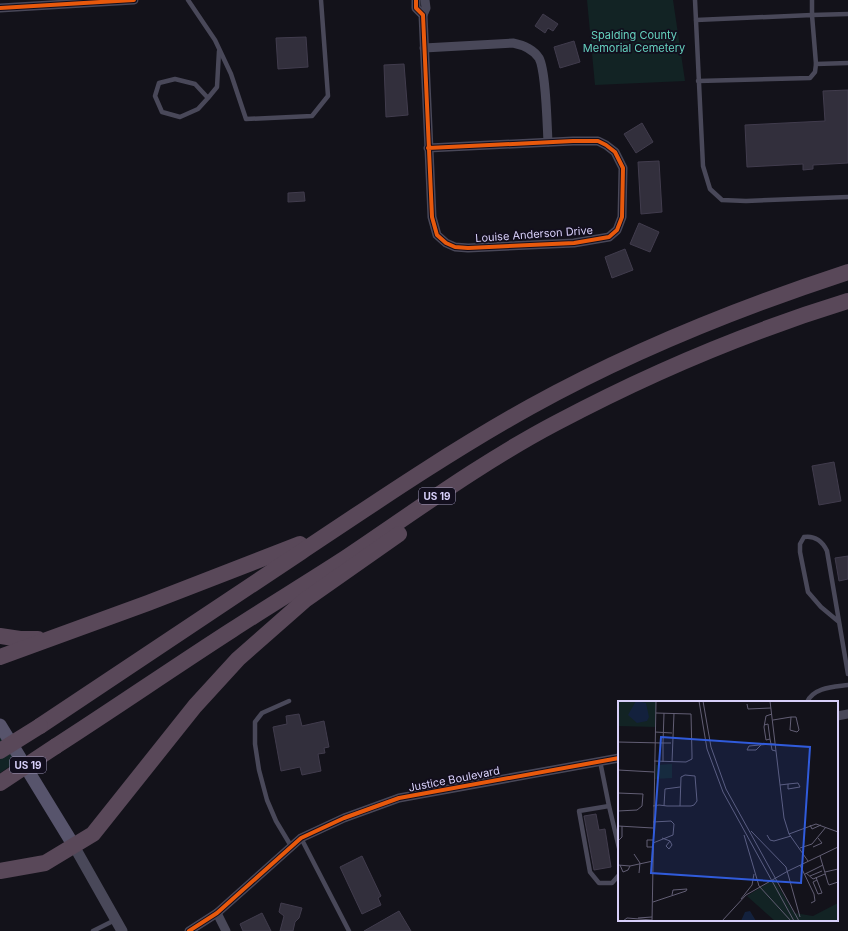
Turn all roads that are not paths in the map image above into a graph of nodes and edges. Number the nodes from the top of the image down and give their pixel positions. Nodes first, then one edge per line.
1 (134, 0) edge
2 (188, 0) edge
3 (320, 0) edge
4 (416, 0) edge
5 (425, 0) edge
6 (695, 0) edge
7 (812, 0) edge
8 (77, 2) edge
9 (0, 8) edge
10 (848, 14) edge
11 (423, 15) junction
12 (812, 15) junction
13 (696, 20) junction
14 (424, 48) junction
15 (219, 49) junction
16 (848, 63) edge
17 (816, 64) junction
18 (698, 81) junction
19 (208, 98) junction
20 (548, 142) junction
21 (428, 148) junction
22 (848, 196) edge
23 (848, 272) edge
24 (848, 301) edge
25 (481, 467) junction
26 (337, 528) junction
27 (839, 622) junction
28 (0, 636) edge
29 (47, 639) junction
30 (0, 657) edge
31 (848, 674) edge
32 (848, 685) edge
33 (289, 701) dead end
34 (808, 701) edge
35 (848, 714) edge
36 (838, 716) edge
37 (0, 725) edge
38 (0, 752) edge
39 (618, 758) edge
40 (600, 761) junction
41 (0, 783) edge
42 (609, 806) junction
43 (301, 838) junction
44 (618, 844) edge
45 (74, 846) junction
46 (291, 846) junction
47 (0, 871) edge
48 (618, 876) edge
49 (217, 913) junction
50 (115, 920) junction
51 (93, 931) edge
52 (122, 931) edge
53 (189, 931) edge
54 (226, 931) edge
55 (349, 931) edge

1 - 8 street
2 - 15 lane
3 - 15 lane
4 - 11 street, Louise Anderson Drive
5 - 11 street
6 - 13 lane
7 - 12 lane
8 - 9 street
10 - 12 lane
11 - 14 street, Louise Anderson Drive
12 - 13 lane
12 - 17 lane
13 - 18 lane
14 - 20 street
14 - 21 street, Louise Anderson Drive
15 - 19 lane
16 - 17 lane
17 - 18 lane
18 - 22 lane
19 - 19 lane
20 - 21 street, Louise Anderson Drive
20 - 21 street, Louise Anderson Drive
23 - 26 highway, US 19
24 - 25 highway, US 19
25 - 41 highway, US 19, bridge
25 - 45 highway
26 - 29 highway
26 - 38 highway, US 19, bridge
27 - 27 lane
27 - 31 lane
28 - 29 highway
29 - 30 highway
32 - 34 lane
33 - 46 lane
35 - 36 street
37 - 45 main road
39 - 40 street, Justice Boulevard
40 - 42 lane
40 - 43 street, Justice Boulevard
42 - 44 lane
42 - 48 lane
43 - 46 street, Justice Boulevard
43 - 55 lane
45 - 47 highway
45 - 50 street
46 - 49 street, Justice Boulevard
49 - 53 street, Justice Boulevard
49 - 54 street
50 - 51 lane
50 - 52 street

